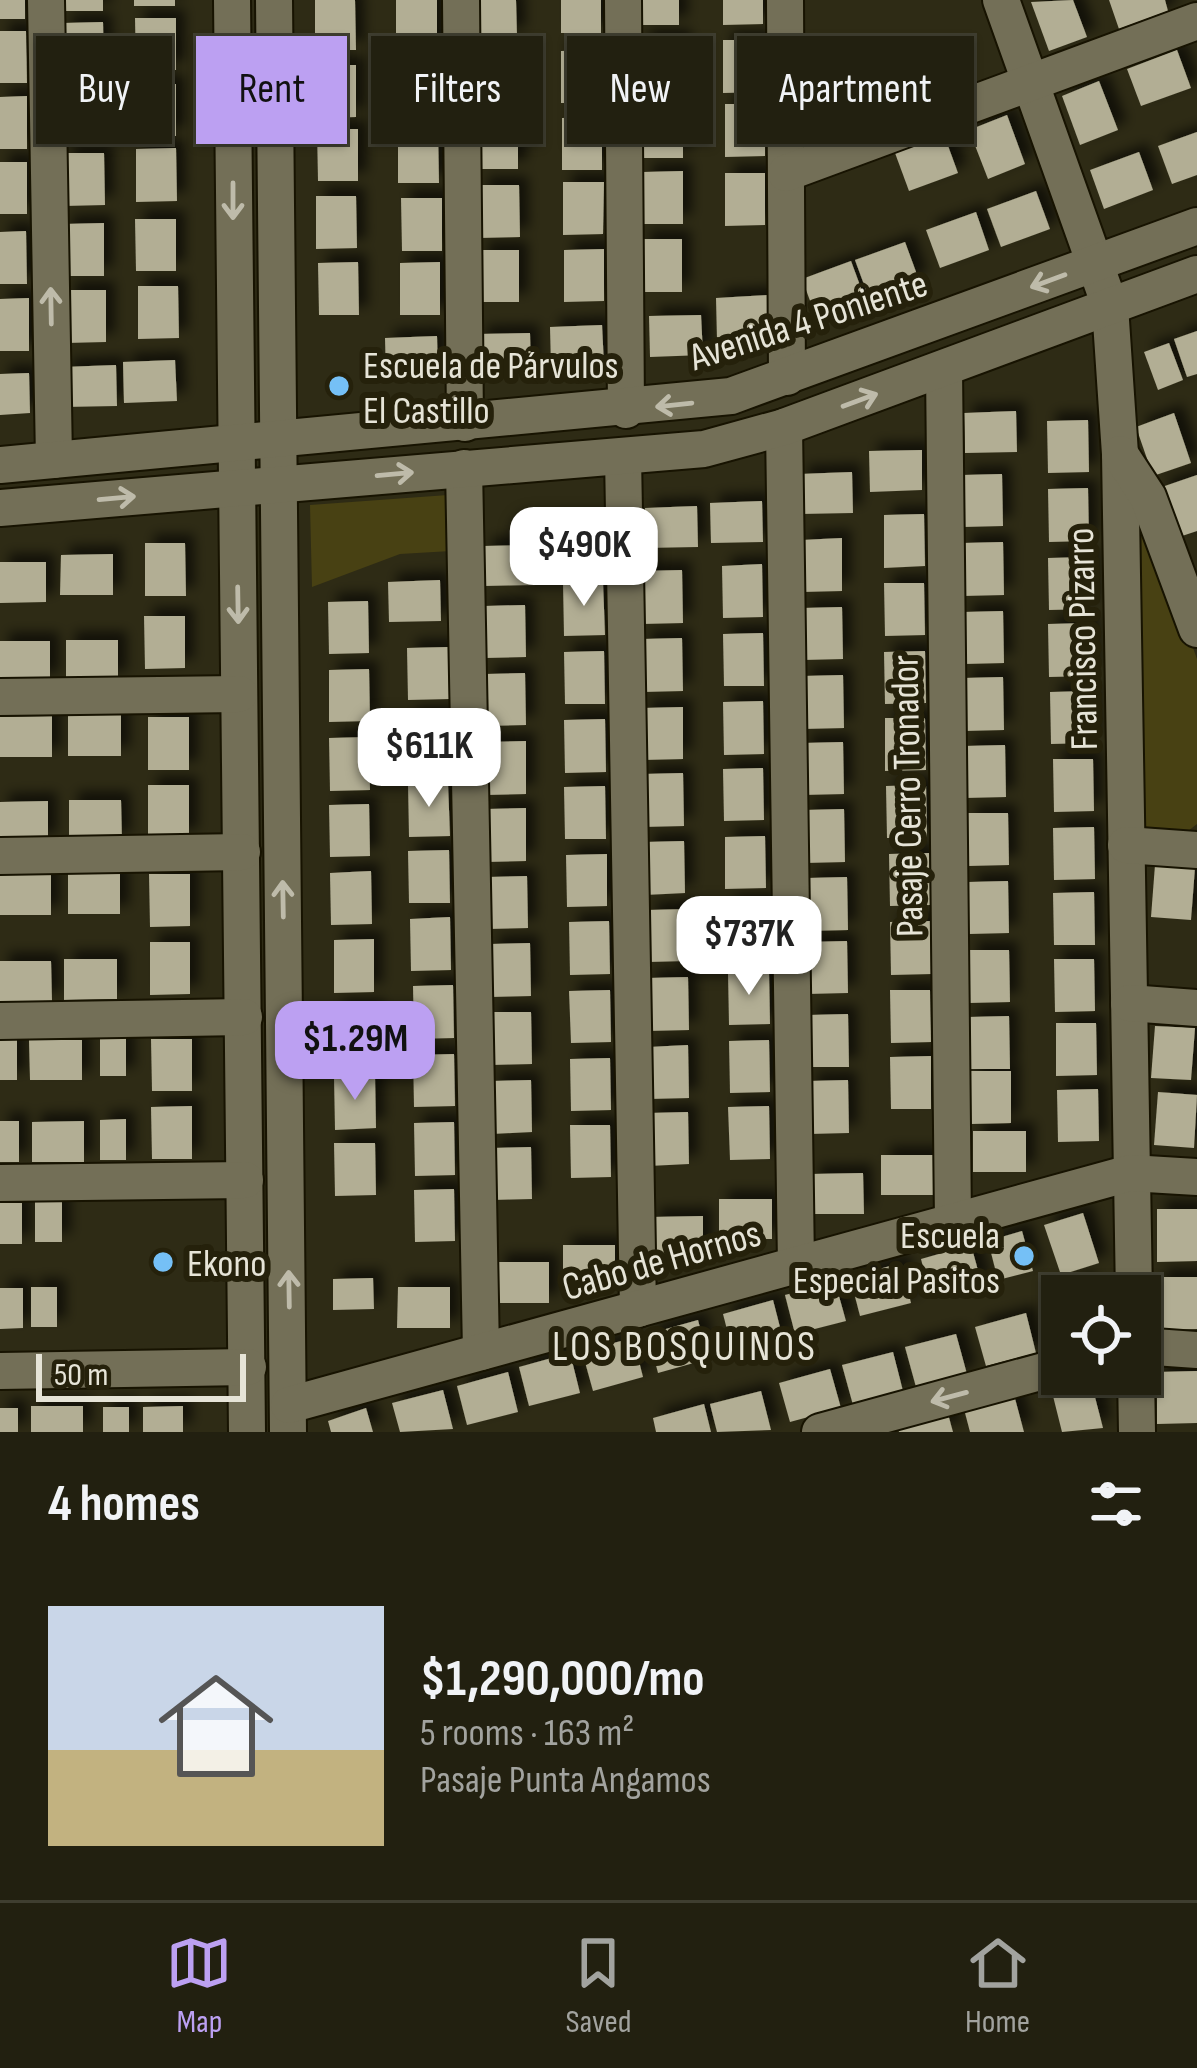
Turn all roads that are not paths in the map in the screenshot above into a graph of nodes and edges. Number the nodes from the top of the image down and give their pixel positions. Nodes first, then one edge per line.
1 (46, 0) edge
2 (232, 0) edge
3 (274, 0) edge
4 (461, 0) edge
5 (623, 0) edge
6 (1001, 0) edge
7 (786, 1) edge
8 (1197, 21) edge
9 (1031, 82) junction
10 (786, 173) junction
11 (1197, 226) edge
12 (1096, 263) junction
13 (1197, 274) edge
14 (1110, 306) junction
15 (944, 369) junction
16 (787, 377) junction
17 (626, 410) junction
18 (465, 423) junction
19 (784, 428) junction
20 (278, 440) junction
21 (235, 446) junction
22 (1120, 454) junction
23 (623, 457) junction
24 (54, 460) junction
25 (0, 465) edge
26 (464, 468) junction
27 (278, 484) junction
28 (236, 488) junction
29 (0, 508) edge
30 (1197, 629) edge
31 (239, 694) junction
32 (0, 697) edge
33 (1126, 845) junction
34 (1193, 846) edge
35 (242, 852) junction
36 (0, 856) edge
37 (1129, 1003) junction
38 (1197, 1008) edge
39 (244, 1017) junction
40 (0, 1021) edge
41 (1130, 1173) junction
42 (1197, 1178) edge
43 (245, 1180) junction
44 (0, 1184) edge
45 (953, 1222) junction
46 (796, 1265) junction
47 (1133, 1275) edge
48 (638, 1309) junction
49 (1161, 1347) edge
50 (1197, 1350) edge
51 (481, 1352) junction
52 (248, 1367) junction
53 (0, 1371) edge
54 (1041, 1372) edge
55 (1136, 1395) edge
56 (288, 1419) edge
57 (247, 1432) edge
58 (820, 1432) edge
59 (1137, 1432) edge

24 -> 1 street
2 -> 21 street
3 - 20 street
4 - 18 street
5 - 17 street
6 - 9 street, Francisco Pizarro
7 - 10 street
8 - 9 street
9 - 10 street
9 - 12 street, Francisco Pizarro
10 - 16 street
11 - 12 street, Avenida 4 Poniente
12 - 14 street, Francisco Pizarro
12 -> 16 street, Avenida 4 Poniente
13 - 14 street
14 - 15 street
14 - 22 street, Francisco Pizarro
19 -> 15 street
15 - 45 street, Pasaje Cerro Tronador
16 -> 17 street, Avenida 4 Poniente
17 - 18 street, Avenida 4 Poniente
18 - 20 street, Avenida 4 Poniente
19 - 23 street
19 - 46 street
20 - 21 street, Avenida 4 Poniente
20 - 27 street
21 - 24 street, Avenida 4 Poniente
21 - 28 street
22 - 30 street
22 - 33 street, Francisco Pizarro
23 - 26 street
23 - 48 street
24 - 25 street, Avenida 4 Poniente
27 -> 26 street
26 - 51 street
27 - 28 street
56 -> 27 street
29 -> 28 street
28 -> 31 street
31 - 32 street
31 - 35 street
33 - 34 street
33 - 37 street, Francisco Pizarro
35 - 36 street
35 - 39 street
37 - 38 street
37 - 41 street, Francisco Pizarro
39 - 40 street
39 - 43 street
41 - 42 street, Cabo de Hornos
41 - 45 street, Cabo de Hornos
41 - 47 street, Francisco Pizarro
43 - 44 street
43 - 52 street
45 - 46 street, Cabo de Hornos
46 - 48 street, Cabo de Hornos
48 - 51 street, Cabo de Hornos
49 - 50 street
51 - 56 street, Cabo de Hornos
52 - 53 street
52 - 57 street
54 -> 58 street
55 - 59 street

